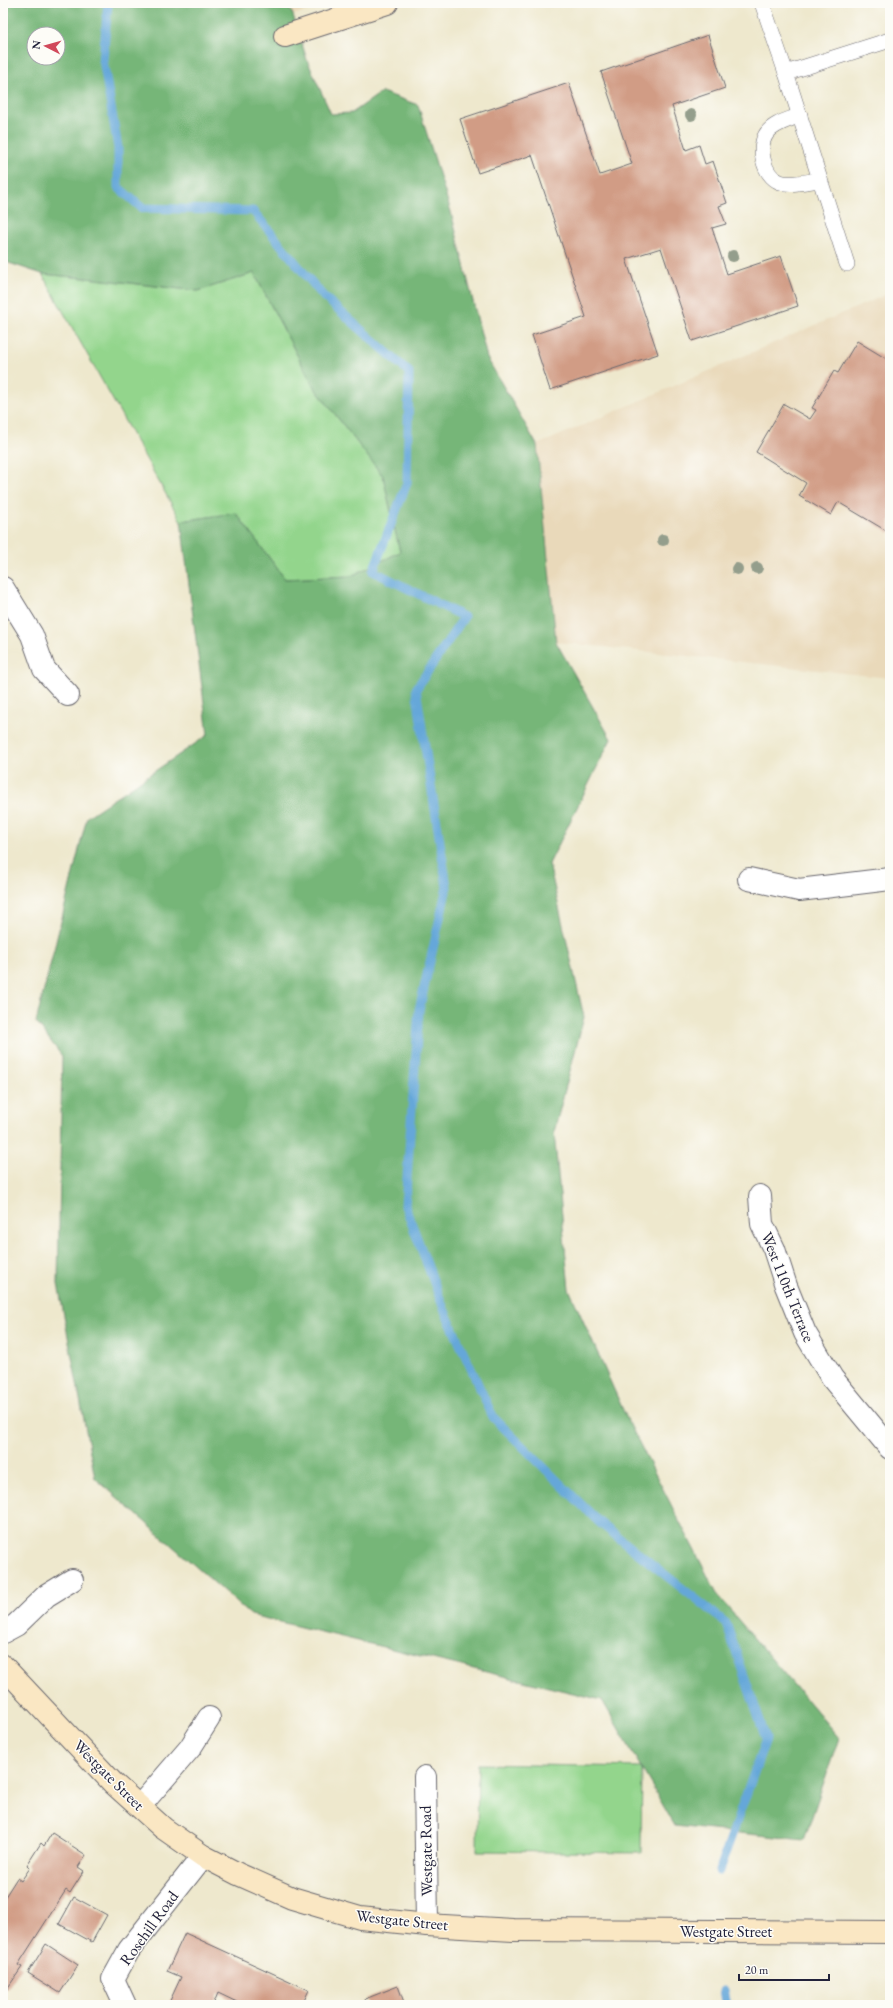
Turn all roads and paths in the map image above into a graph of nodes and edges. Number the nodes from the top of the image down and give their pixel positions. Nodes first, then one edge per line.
1 (387, 3) edge
2 (762, 3) edge
3 (285, 36) dead end
4 (890, 40) edge
5 (786, 73) junction
6 (800, 115) junction
7 (820, 180) junction
8 (846, 264) dead end
9 (4, 590) edge
10 (68, 695) dead end
11 (749, 879) dead end
12 (890, 879) edge
13 (760, 1196) dead end
14 (890, 1448) edge
15 (72, 1580) dead end
16 (3, 1632) edge
17 (3, 1666) edge
18 (209, 1718) dead end
19 (425, 1777) dead end
20 (140, 1806) junction
21 (202, 1856) junction
22 (427, 1925) junction
23 (890, 1932) edge
24 (125, 2005) edge

1 - 3 street
2 - 5 lane
4 - 5 lane
5 - 6 lane
6 - 7 lane
6 - 7 lane
7 - 8 lane
9 - 10 street
11 - 12 street
13 - 14 street, West 110th Terrace
15 - 16 street
17 - 20 street, Westgate Street
18 - 20 street
19 - 22 street, Westgate Road
20 - 21 street, Westgate Street
21 - 22 street, Westgate Street
21 - 24 street, Rosehill Road
22 - 23 street, Westgate Street

